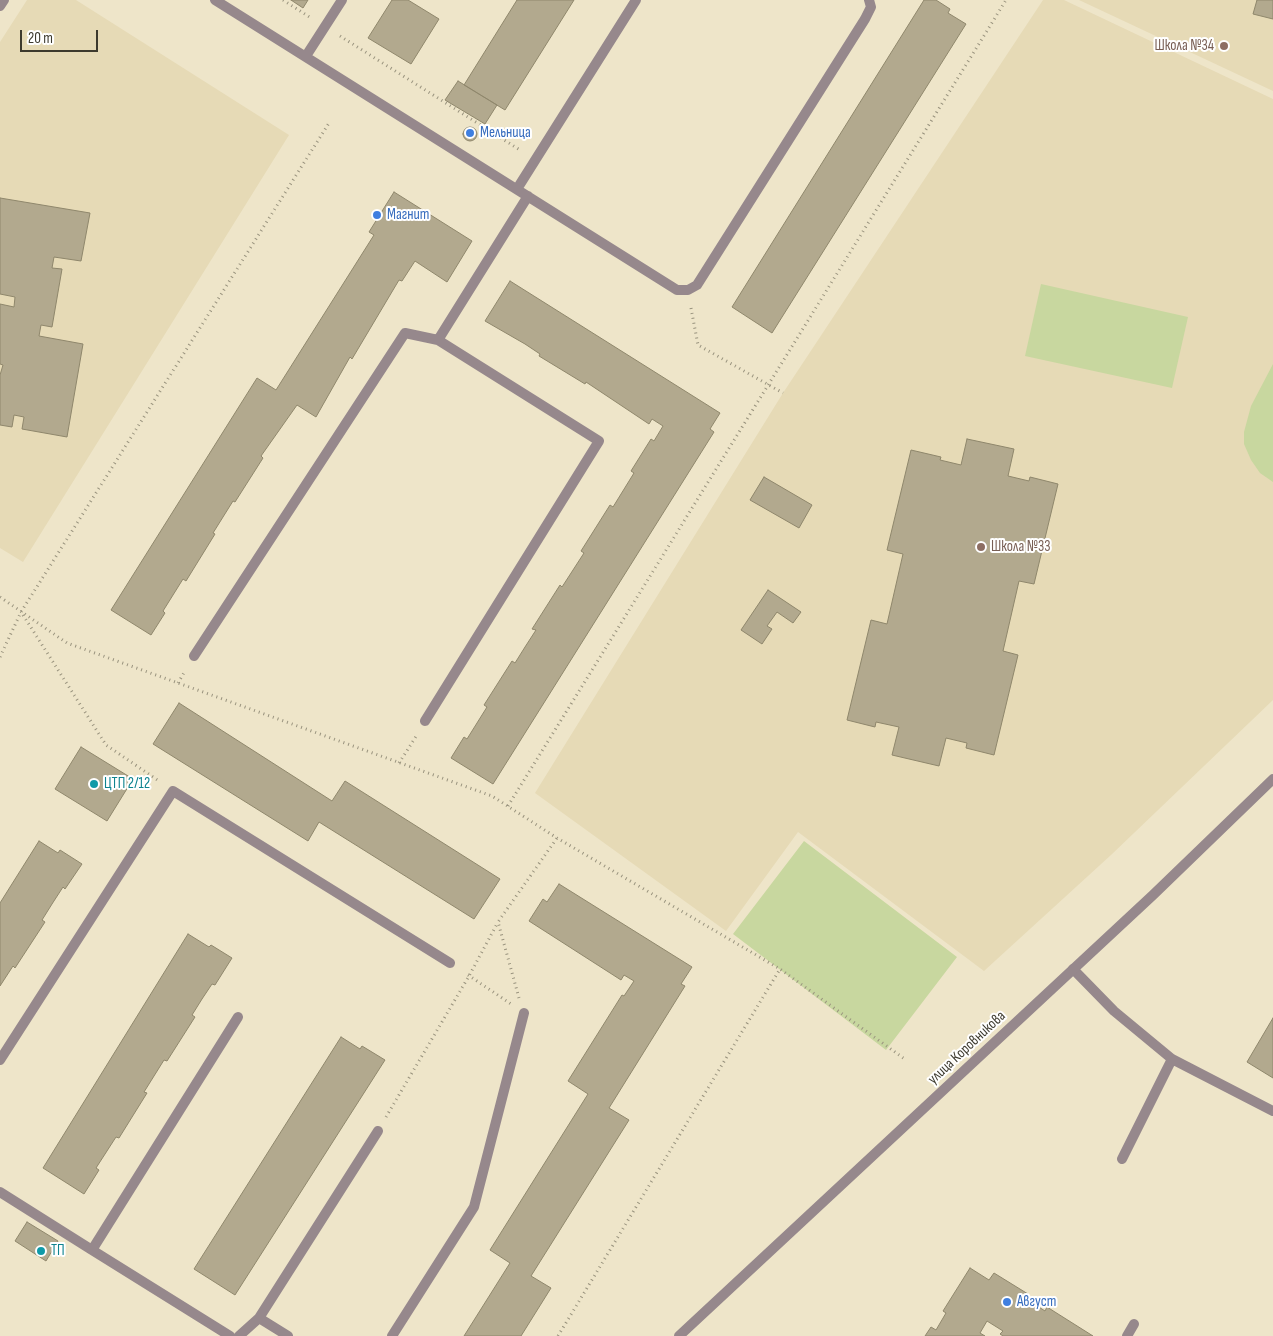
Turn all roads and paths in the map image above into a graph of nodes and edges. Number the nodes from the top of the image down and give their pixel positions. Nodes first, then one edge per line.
1 (4, 0) edge
2 (215, 0) edge
3 (283, 0) edge
4 (342, 0) edge
5 (636, 0) edge
6 (869, 0) edge
7 (1006, 0) edge
8 (0, 6) edge
9 (325, 26) junction
10 (306, 56) junction
11 (329, 122) dead end
12 (536, 160) junction
13 (517, 189) junction
14 (528, 196) junction
15 (688, 290) junction
16 (438, 340) junction
17 (768, 386) junction
18 (783, 393) dead end
19 (0, 597) edge
20 (21, 612) junction
21 (194, 656) dead end
22 (0, 657) edge
23 (425, 721) joint
24 (399, 763) junction
25 (1273, 779) edge
26 (173, 791) junction
27 (508, 806) junction
28 (557, 838) junction
29 (498, 922) junction
30 (450, 963) joint
31 (780, 969) junction
32 (1073, 969) junction
33 (470, 976) junction
34 (524, 1013) junction
35 (238, 1017) dead end
36 (1172, 1058) junction
37 (0, 1060) edge
38 (906, 1060) dead end
39 (1273, 1111) edge
40 (378, 1131) joint
41 (1122, 1159) dead end
42 (0, 1192) edge
43 (92, 1250) junction
44 (259, 1318) junction
45 (1134, 1324) dead end
46 (230, 1336) edge
47 (239, 1336) edge
48 (288, 1336) edge
49 (392, 1336) edge
50 (558, 1336) edge
51 (678, 1336) edge
52 (1127, 1336) edge

1 - 8 street
2 - 10 street
3 - 9 path
4 - 9 street
5 - 12 street
6 - 15 street
7 - 17 path
9 - 10 street
9 - 12 path
10 - 13 street
11 - 20 path
12 - 13 street
13 - 14 street
14 - 15 street
14 - 16 street
15 - 17 path
16 - 21 street
16 - 23 street
17 - 18 path
17 - 27 path
19 - 20 path
20 - 22 path
20 - 24 path
20 - 26 path
23 - 24 path
24 - 27 path
25 - 32 street, улица Коровникова
26 - 30 street
26 - 37 street
27 - 28 path
28 - 29 path
28 - 31 path
29 - 33 path
29 - 34 path
30 - 33 path
31 - 38 path
31 - 50 path
32 - 36 street
32 - 51 street, улица Коровникова
33 - 34 path
33 - 40 path
34 - 49 street
35 - 43 street
36 - 39 street
36 - 41 street
40 - 44 street
42 - 43 street
43 - 46 street
44 - 47 street
44 - 48 street
45 - 52 street

